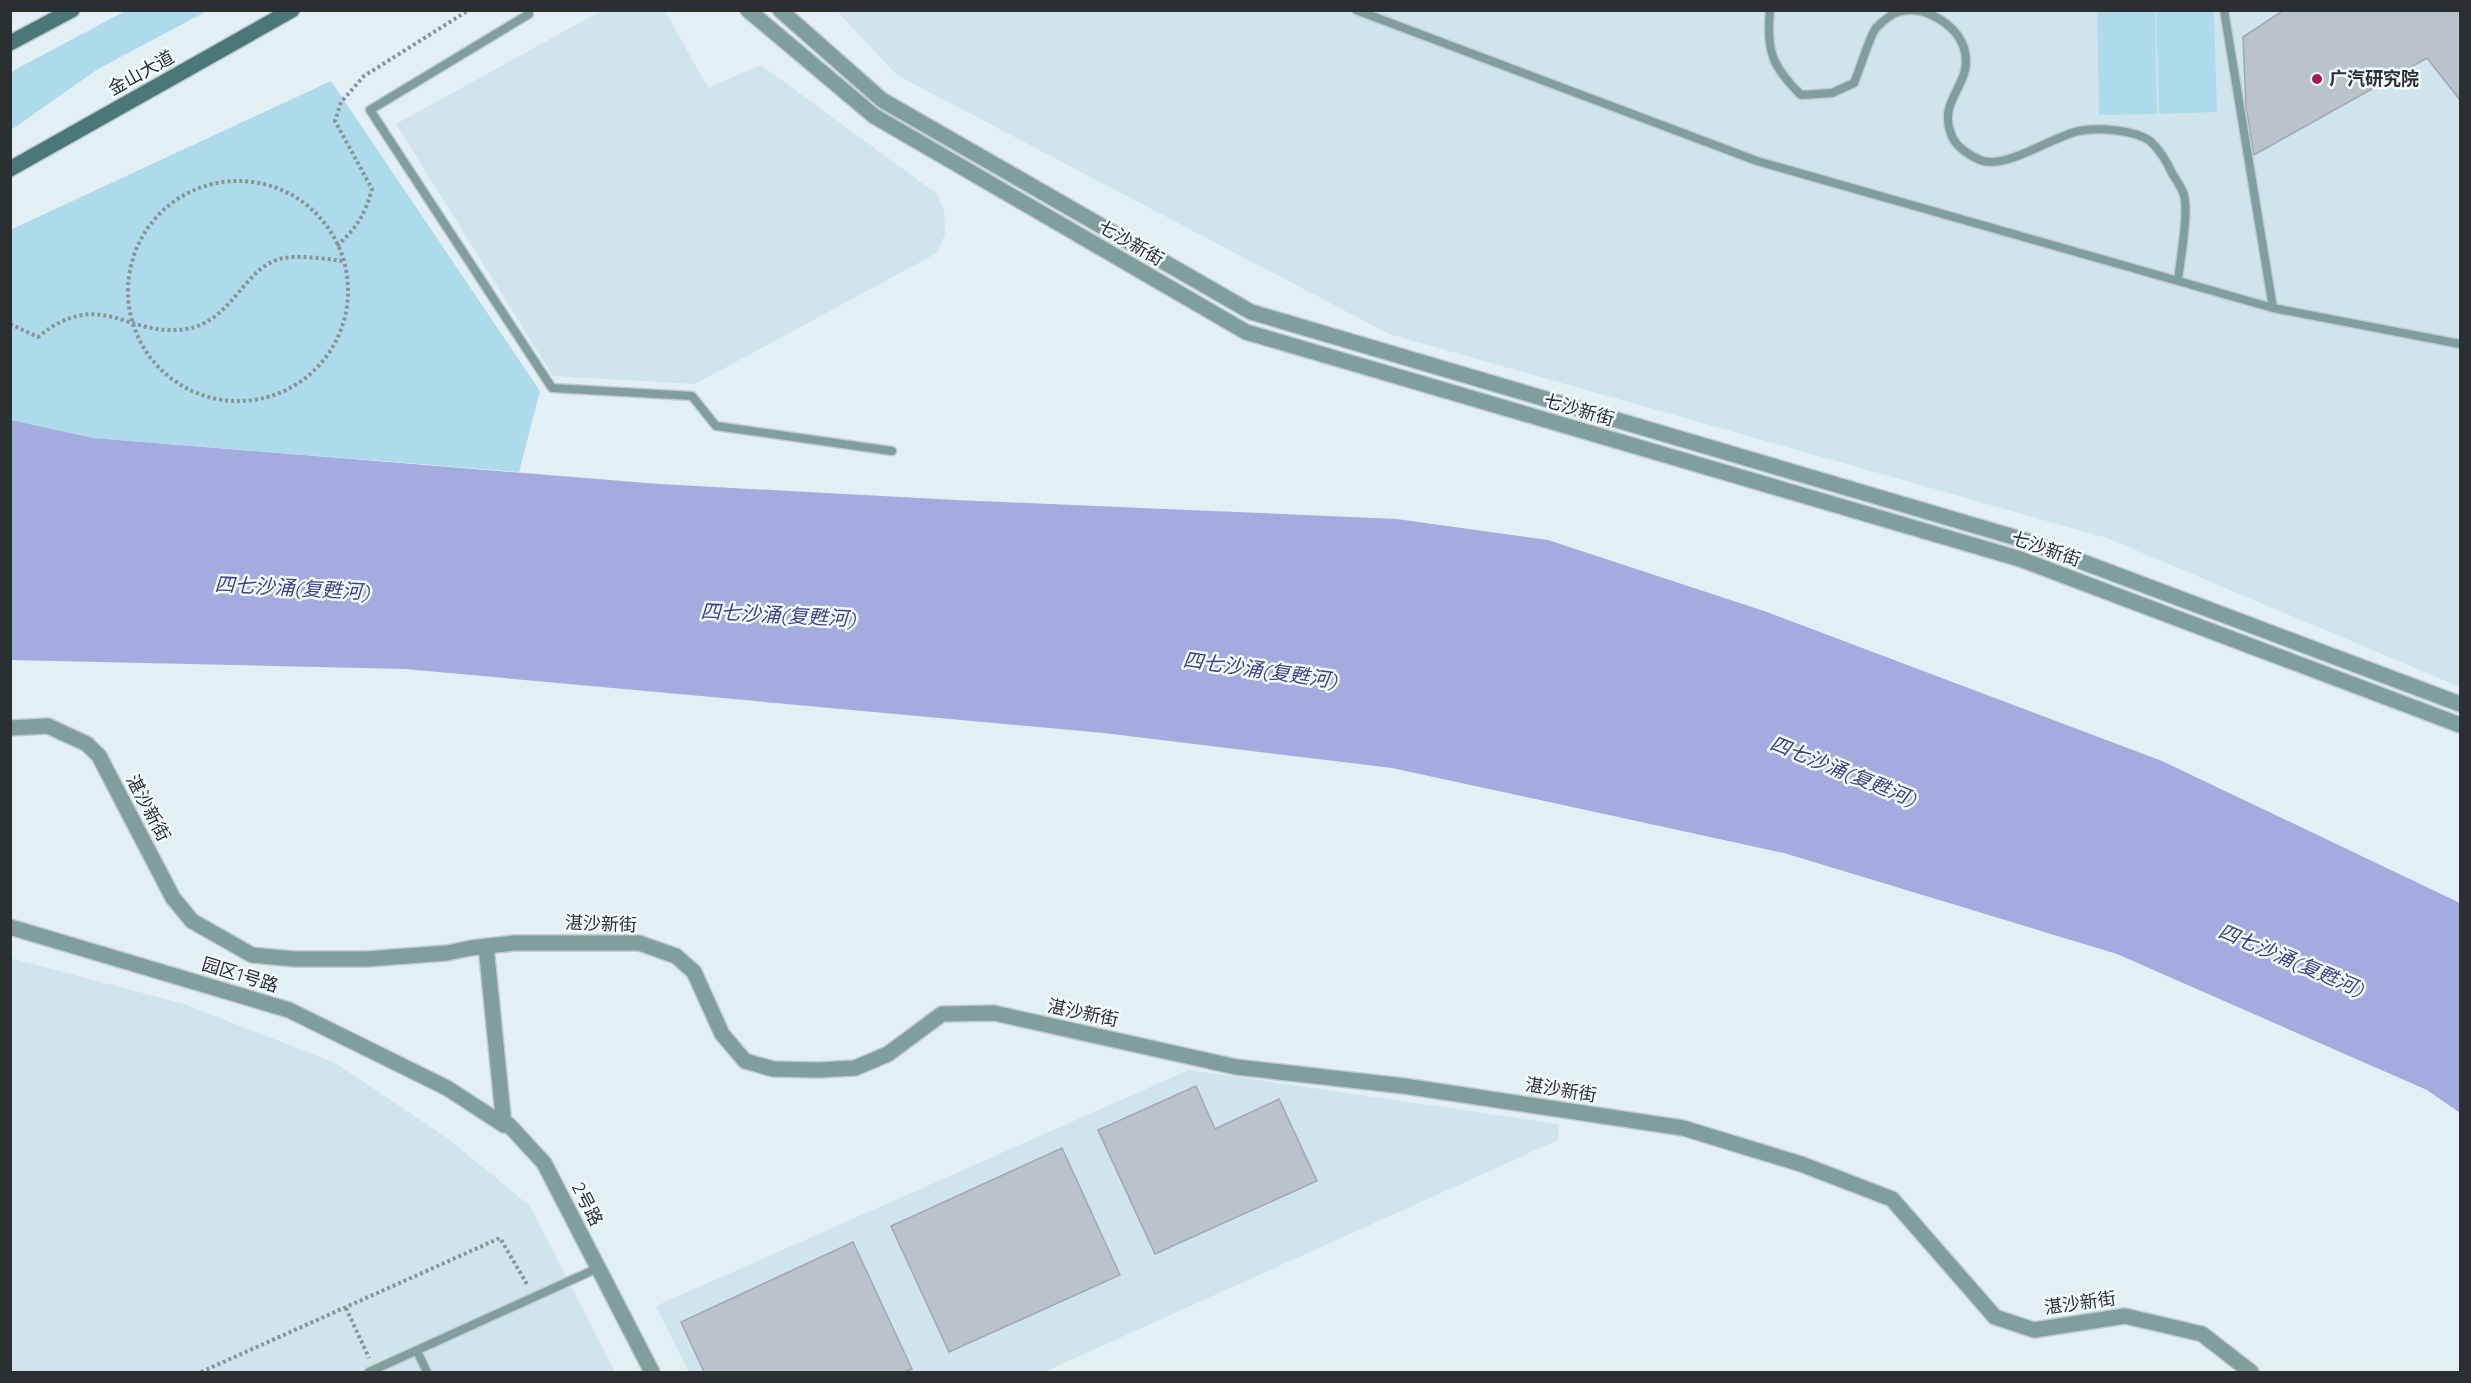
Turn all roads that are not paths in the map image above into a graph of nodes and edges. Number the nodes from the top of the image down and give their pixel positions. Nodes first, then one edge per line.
1 (72, 10) edge
2 (291, 10) edge
3 (527, 10) edge
4 (748, 10) edge
5 (780, 10) edge
6 (1356, 10) edge
7 (1770, 10) edge
8 (2224, 10) edge
9 (10, 44) edge
10 (10, 168) edge
11 (2178, 281) junction
12 (2273, 308) junction
13 (2460, 344) edge
14 (892, 451) dead end
15 (2460, 704) edge
16 (2460, 725) edge
17 (10, 728) edge
18 (10, 927) edge
19 (486, 946) junction
20 (447, 1088) joint
21 (504, 1125) junction
22 (598, 1268) junction
23 (417, 1351) junction
24 (371, 1371) edge
25 (427, 1372) edge
26 (651, 1372) edge
27 (2251, 1372) edge

1 - 9 main road
2 - 10 main road, 金山大道
3 - 14 lane
4 - 16 street, 七沙新街
5 - 15 street, 七沙新街
6 - 11 lane
7 - 11 lane
8 - 12 lane
11 - 12 lane
12 - 13 lane
17 - 19 street, 湛沙新街
18 - 20 street, 园区1号路
19 - 21 street
19 - 27 street, 湛沙新街
20 - 21 street, 2号路
21 - 22 street, 2号路
22 - 23 lane
22 - 26 street, 2号路
23 - 24 lane
23 - 25 lane

